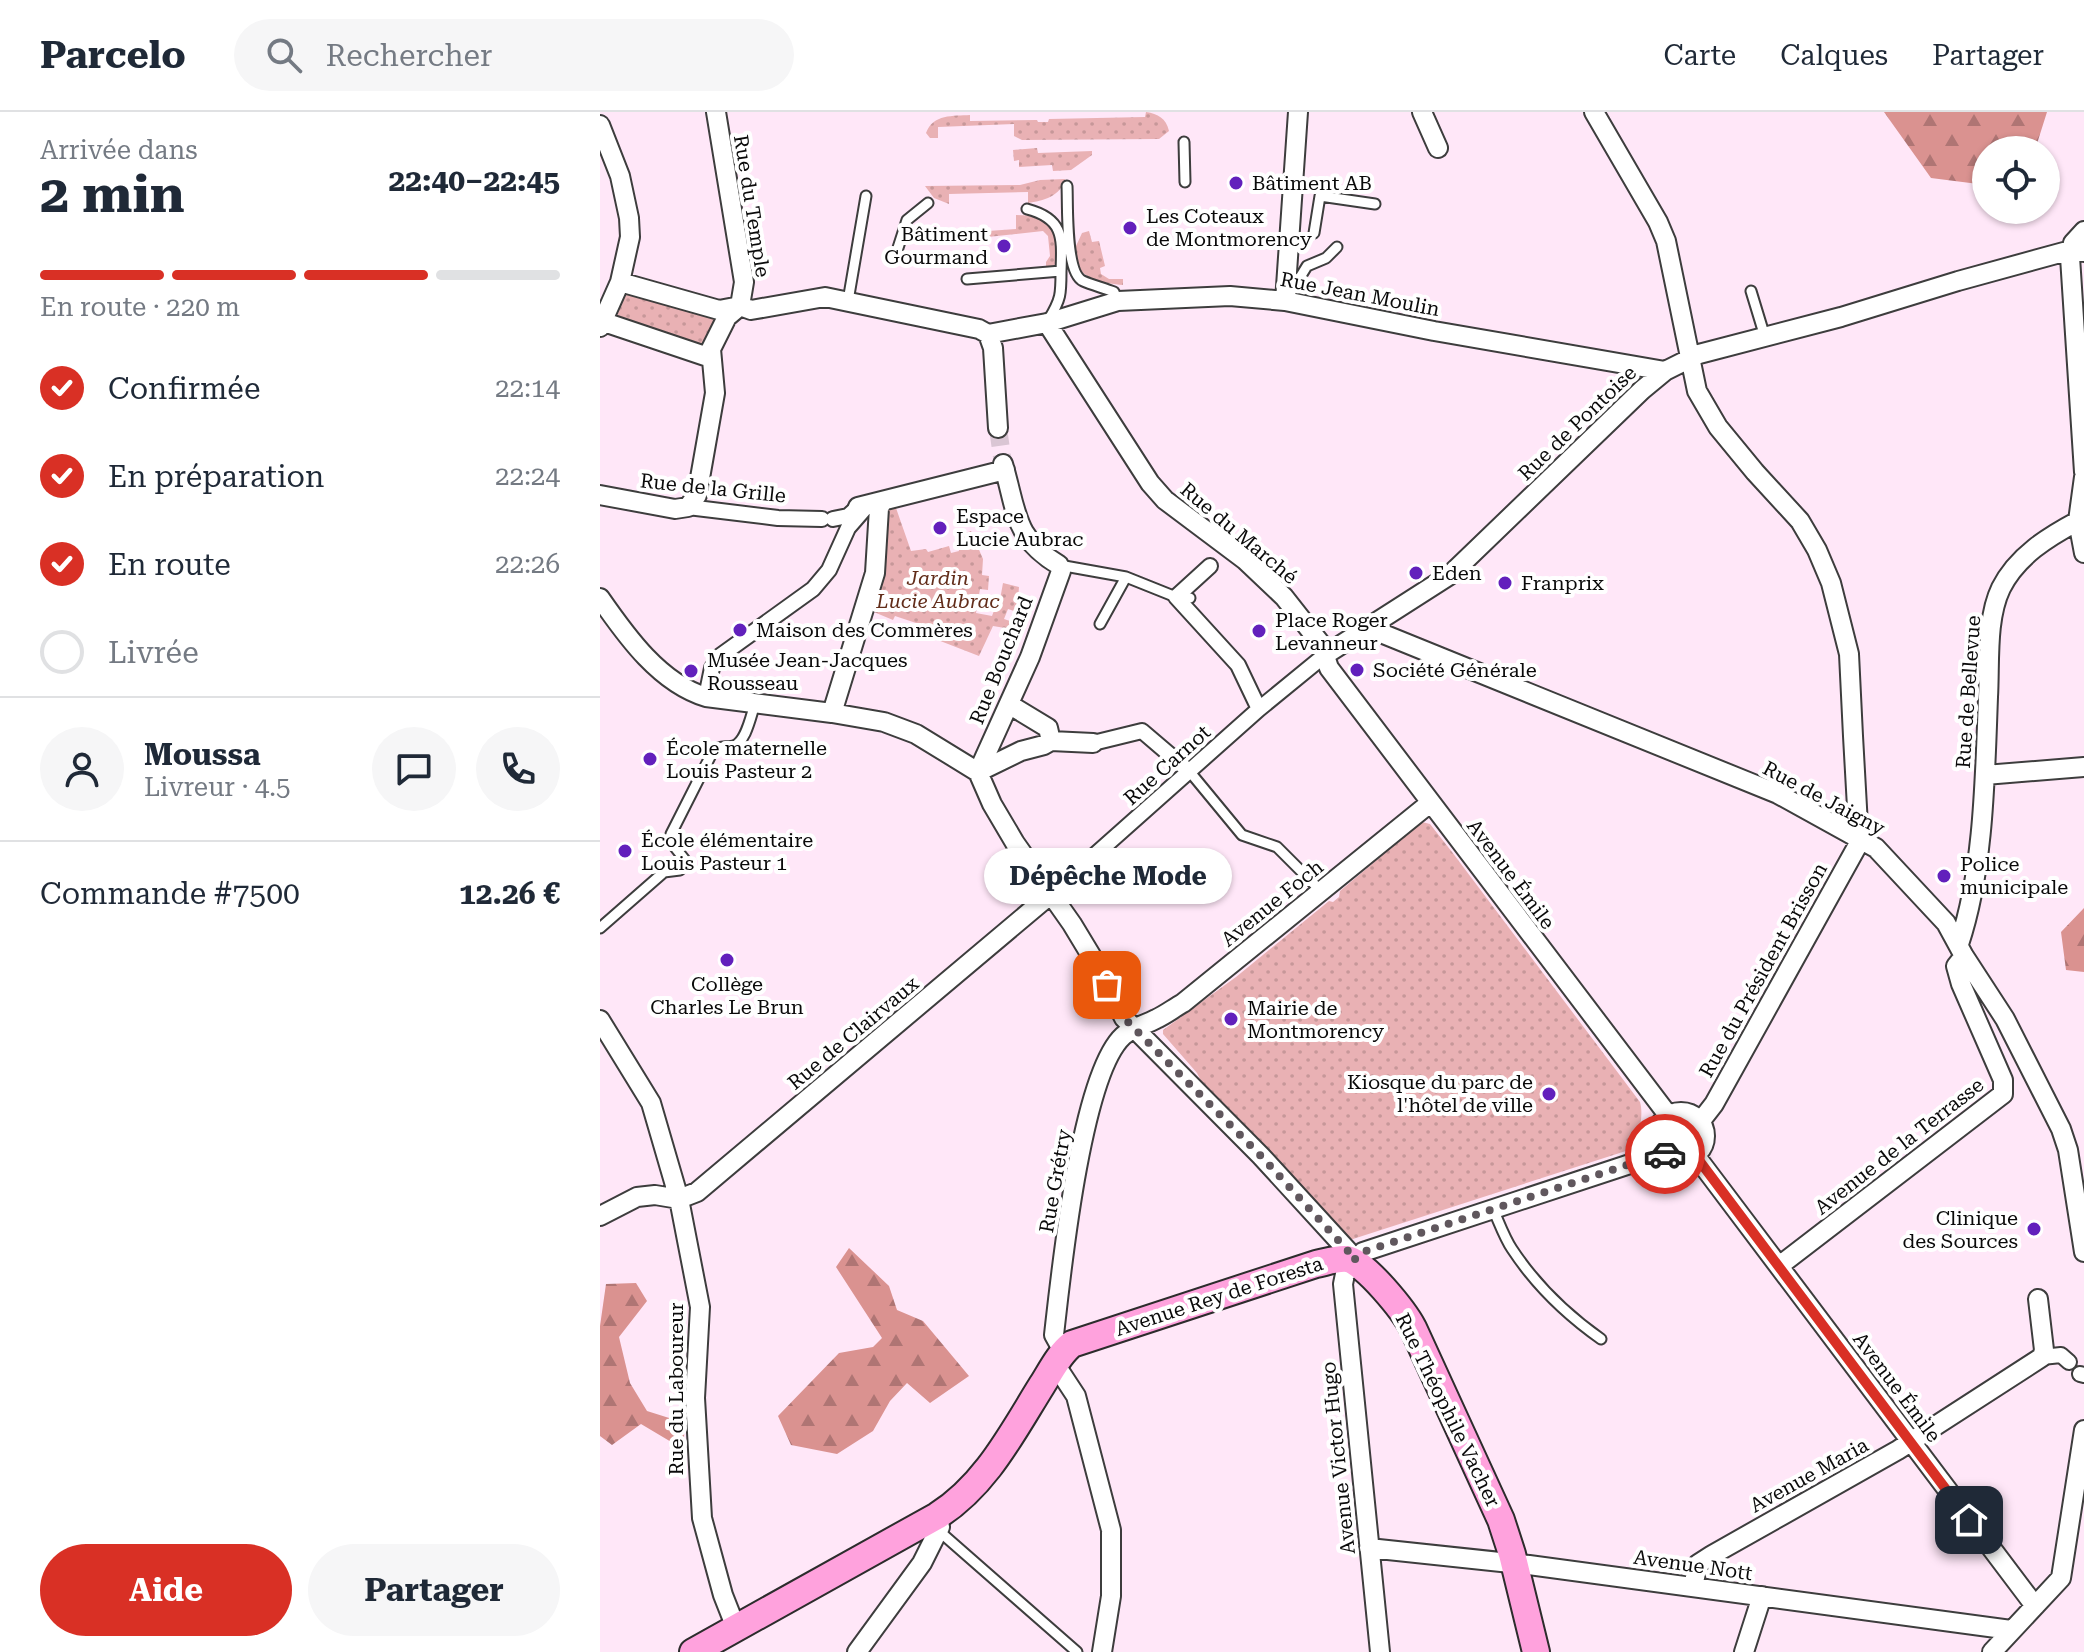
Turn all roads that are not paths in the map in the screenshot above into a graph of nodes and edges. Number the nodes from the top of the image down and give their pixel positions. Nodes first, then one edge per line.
1 (716, 112) edge
2 (1298, 112) edge
3 (1422, 112) edge
4 (1594, 112) edge
5 (601, 121) edge
6 (1184, 142) dead end
7 (1438, 148) dead end
8 (1185, 182) dead end
9 (1067, 186) dead end
10 (866, 196) dead end
11 (928, 203) dead end
12 (1375, 204) dead end
13 (1027, 209) dead end
14 (2084, 231) edge
15 (1314, 233) dead end
16 (1337, 247) dead end
17 (2078, 251) edge
18 (896, 254) dead end
19 (1061, 271) junction
20 (967, 279) dead end
21 (1082, 281) junction
22 (620, 282) junction
23 (1751, 291) dead end
24 (1062, 293) junction
25 (848, 301) junction
26 (1118, 301) junction
27 (1285, 301) junction
28 (740, 306) junction
29 (1047, 323) junction
30 (602, 324) edge
31 (988, 334) junction
32 (1765, 337) junction
33 (711, 358) junction
34 (1691, 359) junction
35 (1631, 366) junction
36 (1665, 371) junction
37 (1632, 400) junction
38 (998, 428) tunnel mouth
39 (2084, 474) edge
40 (600, 495) edge
41 (870, 504) junction
42 (688, 507) junction
43 (2078, 521) junction
44 (2084, 553) edge
45 (1218, 555) junction
46 (1059, 565) junction
47 (1126, 577) junction
48 (1183, 597) junction
49 (600, 598) edge
50 (1100, 624) dead end
51 (1366, 627) junction
52 (1318, 660) junction
53 (706, 697) junction
54 (755, 703) junction
55 (1010, 705) junction
56 (1259, 709) junction
57 (832, 713) junction
58 (1051, 741) junction
59 (1093, 743) joint
60 (2084, 767) edge
61 (978, 772) junction
62 (1190, 772) junction
63 (1985, 775) junction
64 (1430, 803) junction
65 (1859, 837) junction
66 (1321, 892) junction
67 (1051, 894) junction
68 (600, 928) edge
69 (1961, 950) junction
70 (600, 1020) edge
71 (1135, 1028) junction
72 (1668, 1115) junction
73 (1700, 1122) junction
74 (1660, 1148) junction
75 (1695, 1155) junction
76 (679, 1199) junction
77 (1493, 1209) junction
78 (600, 1216) edge
79 (2084, 1252) edge
80 (1353, 1261) junction
81 (1779, 1266) junction
82 (2038, 1299) dead end
83 (1601, 1339) dead end
84 (2042, 1357) junction
85 (1060, 1359) junction
86 (2069, 1362) dead end
87 (2084, 1430) edge
88 (1910, 1441) junction
89 (938, 1524) junction
90 (1369, 1548) junction
91 (1514, 1563) junction
92 (1696, 1587) junction
93 (1762, 1596) junction
94 (2035, 1606) junction
95 (736, 1628) junction
96 (2011, 1630) junction
97 (707, 1649) edge
98 (857, 1652) edge
99 (1077, 1652) edge
100 (1102, 1652) edge
101 (1380, 1652) edge
102 (1536, 1652) edge
103 (1744, 1652) edge
104 (1992, 1652) edge

1 - 28 street, Rue du Temple
2 - 27 street
3 - 7 street
4 - 34 street
5 - 22 street
6 - 8 lane
9 - 21 lane
10 - 25 lane
11 - 18 lane
12 - 15 lane
13 - 19 lane
14 - 17 street
16 - 27 lane
17 - 32 street, Rue de Pontoise
17 - 39 street
19 - 20 lane
19 - 24 lane
21 - 24 lane
21 - 26 lane
22 - 28 street
22 - 30 street
23 - 32 lane
24 - 29 lane
25 - 28 street
25 - 31 street
26 - 27 street, Rue Jean Moulin
26 - 29 street, Rue Jean Moulin
27 - 35 street, Rue Jean Moulin
28 - 33 street
29 - 31 street, Rue Jean Moulin
29 - 45 street, Rue du Marché
30 - 33 street
31 - 38 street
32 - 34 street, Rue de Pontoise
33 - 42 street
34 - 36 street, Rue de Pontoise
34 - 65 street
35 - 36 street, Rue Jean Moulin
35 - 37 street
36 - 37 street, Rue de Pontoise
37 - 51 street, Rue de Pontoise
39 - 43 street
40 - 42 street, Rue de la Grille
41 - 42 street, Rue de la Grille
41 - 46 street
41 - 53 street
41 - 57 street
43 - 44 street
43 - 63 street, Rue de Bellevue
45 - 48 street
45 - 52 street, Rue du Marché
46 - 47 lane
46 - 55 street, Rue Bouchard
47 - 48 lane
47 - 50 lane
48 - 56 street
49 - 53 street
51 - 52 street, Rue de Pontoise
51 - 65 street, Rue de Jaigny
52 - 56 street, Rue Carnot
52 - 64 street, Avenue Émile
53 - 54 street
54 - 57 street
54 - 68 lane
55 - 58 street
55 - 61 street, Rue Bouchard
56 - 62 street, Rue Carnot
57 - 61 street
58 - 59 street
58 - 61 street
59 - 62 street
60 - 63 street
61 - 67 street, Rue Théophile Vacher
62 - 66 lane
62 - 67 street, Rue Carnot
63 - 69 street, Rue de Bellevue
64 - 66 street, Avenue Foch
64 - 72 street, Avenue Émile
65 - 69 street, Rue de Jaigny
65 - 73 street, Rue du Président Brisson
66 - 71 street, Avenue Foch
67 - 71 street, Rue Théophile Vacher
67 - 76 street, Rue de Clairvaux
69 - 79 street, Rue de Jaigny
69 - 81 street, Avenue de la Terrasse
70 - 76 street, Rue du Laboureur
71 - 80 street, Rue Théophile Vacher
71 - 85 street, Rue Grétry
72 - 73 street
72 - 74 street
73 - 75 street
74 - 75 street
74 - 77 street, Avenue Rey de Foresta
75 - 81 street, Avenue Émile
76 - 78 street
76 - 95 street, Rue du Laboureur
77 - 80 street, Avenue Rey de Foresta
77 - 83 lane
80 - 85 main road, Avenue Rey de Foresta
80 - 90 street, Avenue Victor Hugo
80 - 91 main road, Rue Théophile Vacher
81 - 88 street, Avenue Émile
82 - 84 street
84 - 86 street
84 - 88 street, Avenue Maria
85 - 89 main road
85 - 100 street
87 - 94 street
88 - 92 street, Avenue Maria
88 - 94 street, Avenue Émile
89 - 95 main road
89 - 98 street
89 - 99 lane
90 - 91 street, Avenue Nott
90 - 101 street, Avenue Victor Hugo
91 - 92 street, Avenue Nott
91 - 102 main road, Rue Théophile Vacher
92 - 93 street, Avenue Nott
93 - 96 street, Avenue Nott
93 - 103 street
94 - 96 street
95 - 97 main road
96 - 104 street

